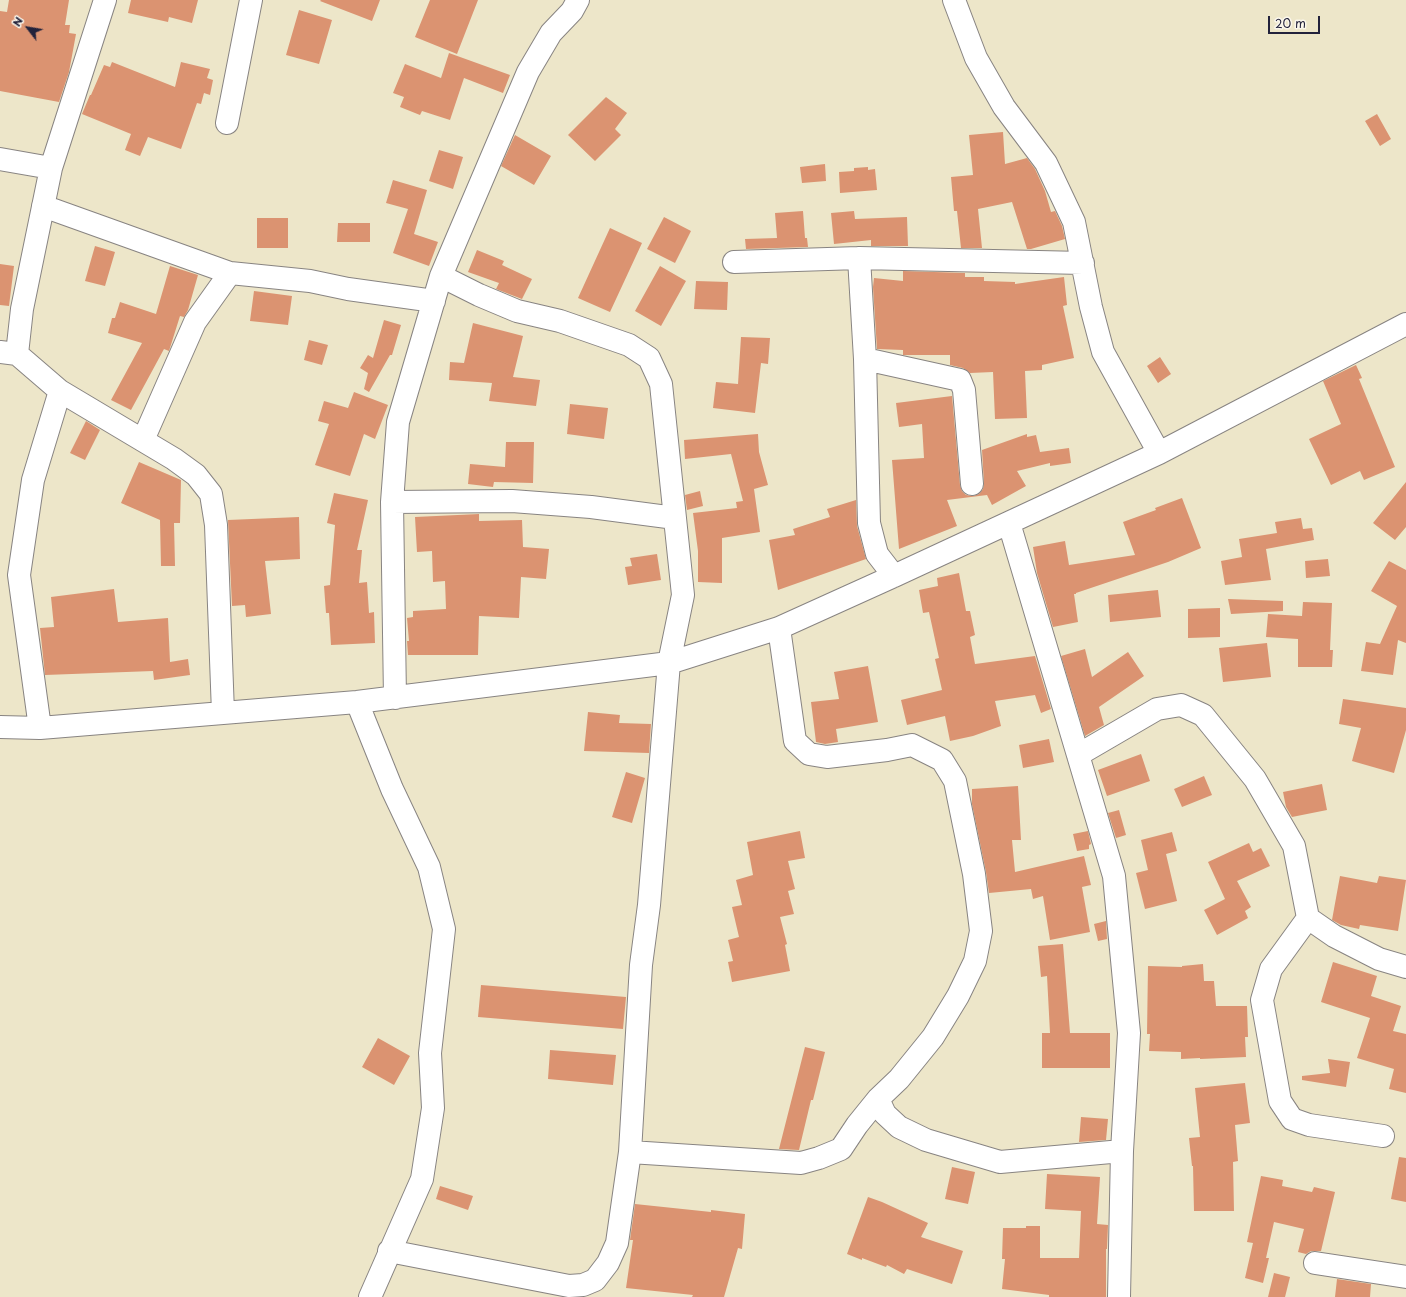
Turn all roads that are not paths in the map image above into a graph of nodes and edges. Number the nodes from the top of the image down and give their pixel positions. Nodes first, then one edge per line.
1 (105, 0) edge
2 (251, 0) edge
3 (578, 0) edge
4 (954, 0) edge
5 (227, 123) dead end
6 (0, 159) edge
7 (51, 168) junction
8 (43, 206) junction
9 (859, 258) junction
10 (734, 262) dead end
11 (1083, 263) junction
12 (230, 273) junction
13 (441, 276) junction
14 (434, 301) junction
15 (1406, 326) edge
16 (8, 353) edge
17 (865, 359) junction
18 (60, 391) junction
19 (143, 440) junction
20 (1159, 453) junction
21 (972, 484) dead end
22 (392, 502) junction
23 (675, 518) junction
24 (1009, 522) junction
25 (894, 576) junction
26 (779, 628) junction
27 (669, 663) junction
28 (395, 698) junction
29 (357, 702) junction
30 (223, 713) junction
31 (0, 727) edge
32 (40, 728) junction
33 (1078, 755) junction
34 (1308, 918) junction
35 (1406, 967) edge
36 (878, 1099) junction
37 (1383, 1136) dead end
38 (1122, 1151) junction
39 (630, 1152) junction
40 (389, 1251) junction
41 (1315, 1263) dead end
42 (1406, 1277) edge
43 (370, 1297) edge
44 (1118, 1297) edge

1 - 7 street
2 - 5 street
3 - 13 street
4 - 11 street
6 - 7 street
7 - 8 street
8 - 12 street
8 - 16 street
9 - 10 street
9 - 11 street
9 - 17 street
11 - 20 street
12 - 14 street
12 - 19 street
13 - 14 street
13 - 23 street
14 - 22 street
15 - 20 street
16 - 18 street
17 - 21 street
17 - 25 street
18 - 19 street
18 - 32 street
19 - 30 street
20 - 24 street
22 - 23 street
22 - 28 street
23 - 27 street
24 - 25 street
24 - 33 street
25 - 26 street
26 - 27 street
26 - 36 street
27 - 28 street
27 - 39 street
28 - 29 street
29 - 30 street
29 - 40 street
30 - 32 street
31 - 32 street
33 - 34 street
33 - 38 street
34 - 35 street
34 - 37 street
36 - 38 street
36 - 39 street
38 - 44 street
39 - 40 street
40 - 43 street
41 - 42 street

